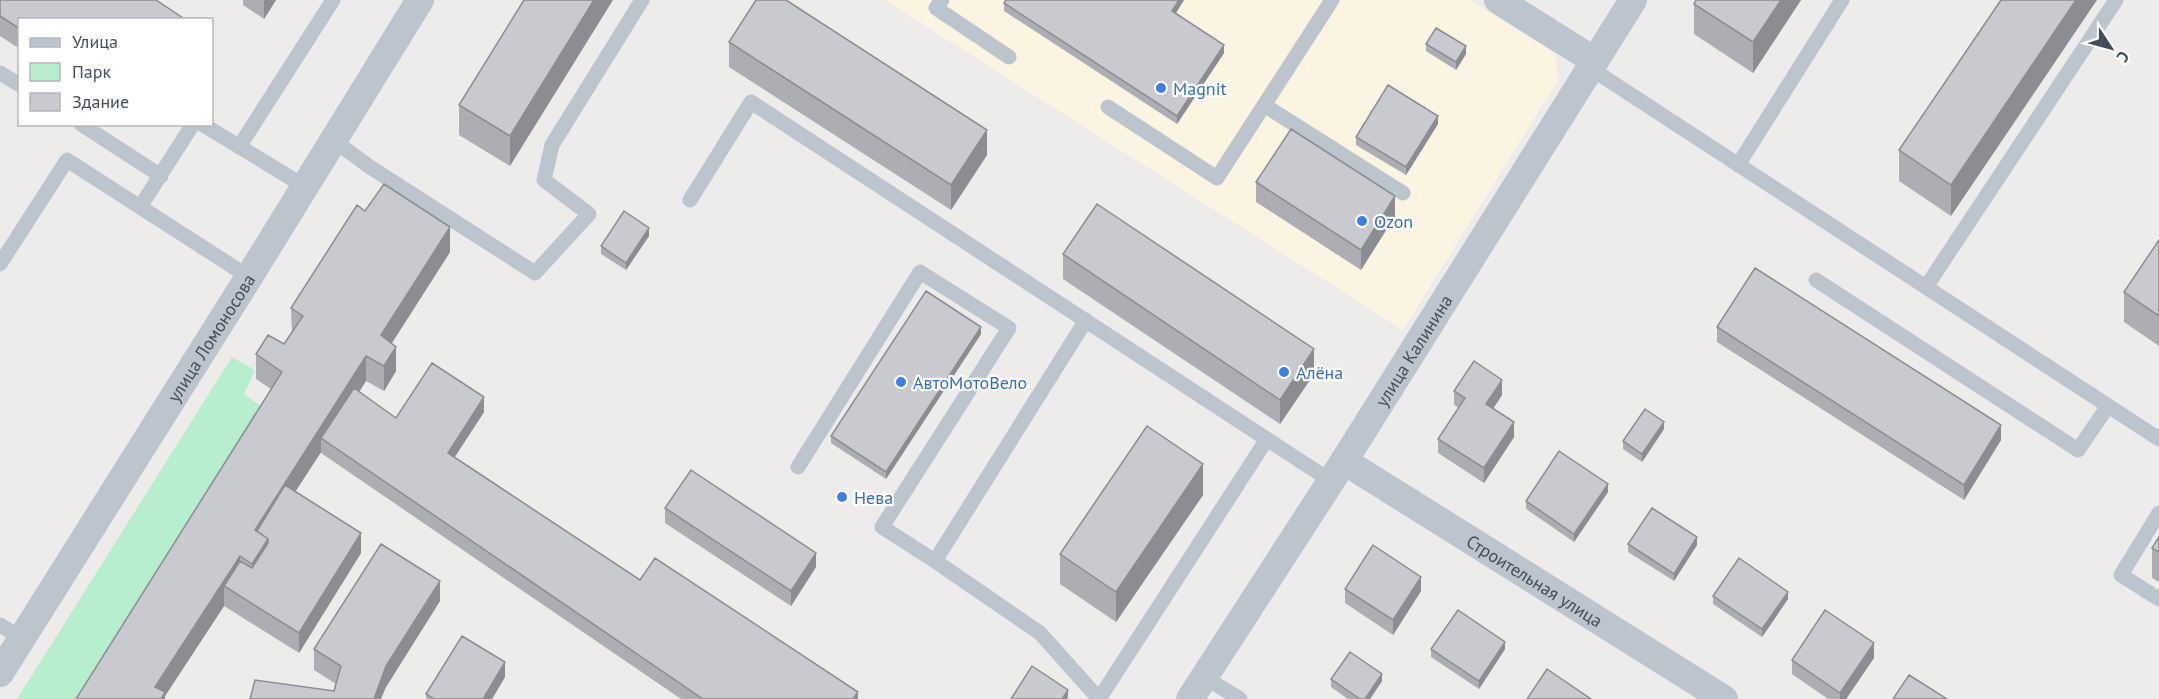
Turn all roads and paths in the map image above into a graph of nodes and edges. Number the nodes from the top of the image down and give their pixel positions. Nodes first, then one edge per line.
1 (333, 0) edge
2 (420, 0) edge
3 (642, 0) edge
4 (942, 0) edge
5 (1332, 0) edge
6 (1498, 0) edge
7 (1633, 0) edge
8 (1842, 0) edge
9 (2116, 0) edge
10 (1009, 57) dead end
11 (1592, 64) junction
12 (0, 73) edge
13 (18, 84) edge
14 (1264, 105) junction
15 (1107, 107) dead end
16 (84, 126) edge
17 (192, 126) edge
18 (205, 126) edge
19 (333, 140) junction
20 (239, 147) junction
21 (1738, 165) junction
22 (161, 176) junction
23 (304, 186) junction
24 (1403, 193) dead end
25 (690, 200) dead end
26 (140, 207) junction
27 (0, 264) edge
28 (249, 277) junction
29 (1816, 280) dead end
30 (1926, 287) junction
31 (1086, 320) junction
32 (2108, 406) junction
33 (1266, 439) junction
34 (2159, 439) edge
35 (798, 467) dead end
36 (1338, 471) junction
37 (2159, 513) edge
38 (935, 561) junction
39 (2159, 599) edge
40 (11, 632) edge
41 (0, 673) edge
42 (1197, 688) edge
43 (1099, 699) edge
44 (1240, 699) edge
45 (1724, 699) edge

1 - 20 lane
2 - 19 street, улица Ломоносова
3 - 19 lane
4 - 10 lane
5 - 14 lane
6 - 11 street
7 - 11 street, улица Калинина
8 - 21 lane
9 - 30 lane
11 - 21 lane
11 - 36 street, улица Калинина
12 - 13 lane
14 - 15 lane
14 - 24 lane
16 - 22 lane
17 - 22 lane
18 - 20 lane
19 - 23 street, улица Ломоносова
20 - 23 lane
21 - 30 lane
22 - 26 lane
23 - 28 street, улица Ломоносова
25 - 31 lane
26 - 27 lane
26 - 28 lane
28 - 40 street, улица Ломоносова
29 - 32 lane
30 - 32 lane
31 - 33 lane
31 - 38 lane
32 - 34 lane
33 - 36 lane
33 - 43 lane
35 - 38 lane
36 - 42 street, улица Калинина
36 - 45 street, Строительная улица
37 - 39 lane
38 - 43 lane
40 - 41 street, улица Ломоносова
42 - 44 lane

